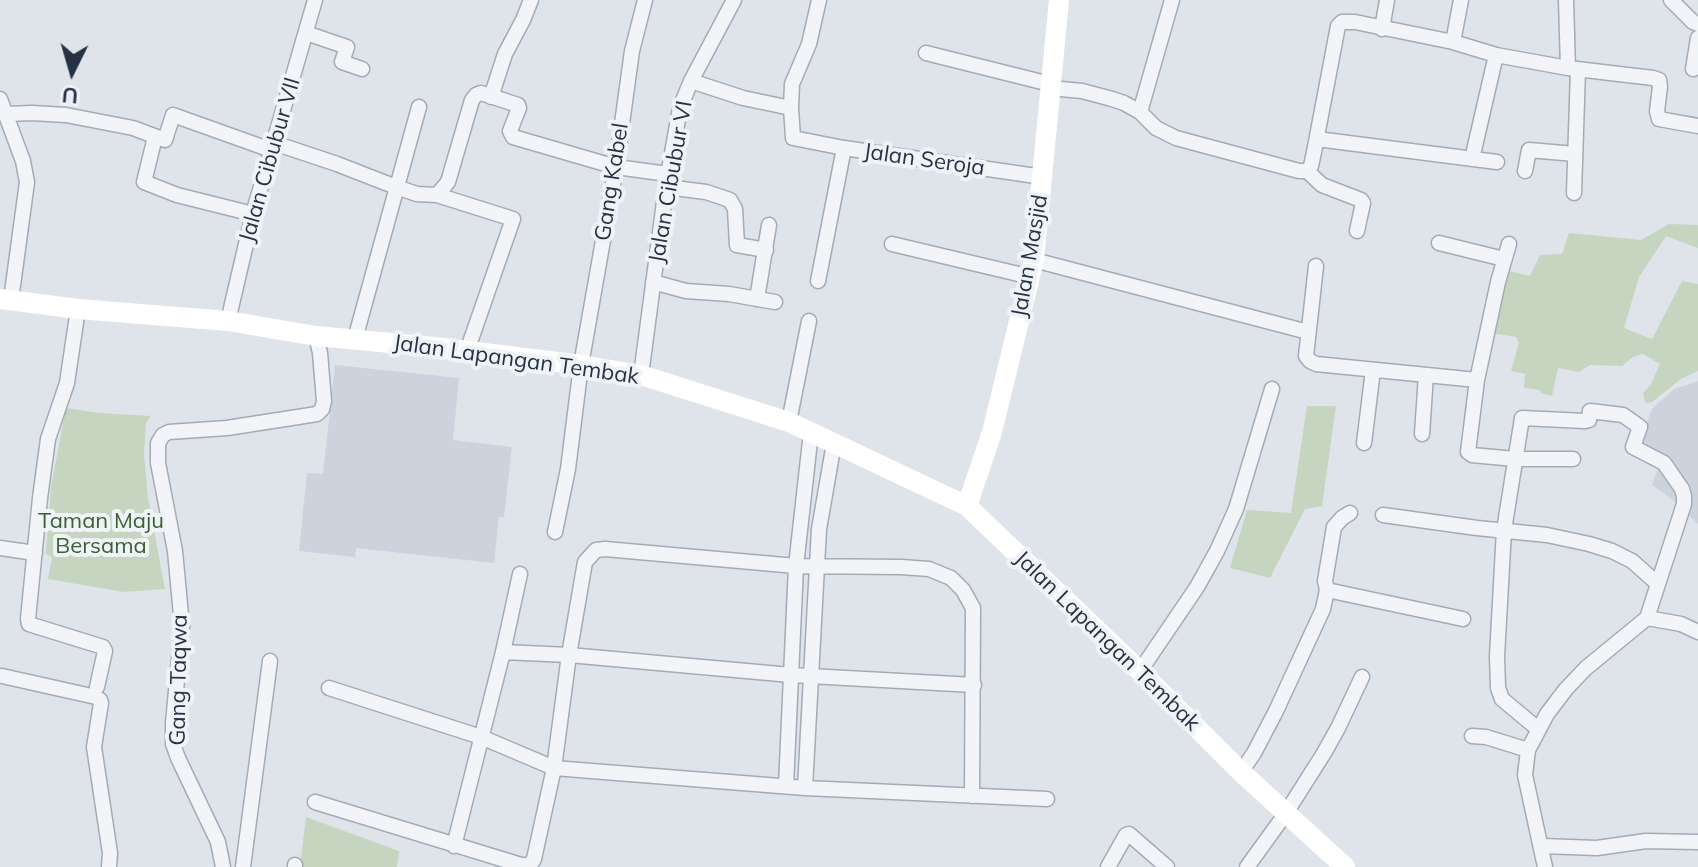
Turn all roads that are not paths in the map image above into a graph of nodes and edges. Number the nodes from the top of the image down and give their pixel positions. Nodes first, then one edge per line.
1 (315, 0) edge
2 (531, 0) edge
3 (645, 0) edge
4 (734, 0) edge
5 (819, 0) edge
6 (1059, 0) edge
7 (1172, 0) edge
8 (1387, 0) edge
9 (1461, 0) edge
10 (1566, 0) edge
11 (1671, 0) edge
12 (1698, 24) edge
13 (1382, 29) junction
14 (306, 33) junction
15 (1698, 38) edge
16 (1453, 42) junction
17 (926, 53) dead end
18 (1496, 55) junction
19 (1573, 68) junction
20 (362, 69) dead end
21 (1693, 69) dead end
22 (691, 81) junction
23 (1050, 86) junction
24 (491, 97) junction
25 (0, 99) edge
26 (419, 107) dead end
27 (791, 108) junction
28 (1140, 112) junction
29 (6, 114) junction
30 (1698, 126) edge
31 (155, 137) junction
32 (1317, 139) junction
33 (272, 147) junction
34 (844, 148) junction
35 (1575, 154) junction
36 (1472, 159) junction
37 (1497, 162) dead end
38 (616, 167) junction
39 (1307, 171) junction
40 (1525, 171) dead end
41 (1043, 177) junction
42 (667, 180) junction
43 (396, 187) junction
44 (1574, 193) dead end
45 (437, 195) junction
46 (253, 214) junction
47 (769, 225) dead end
48 (1357, 231) dead end
49 (1439, 243) dead end
50 (892, 244) dead end
51 (766, 250) junction
52 (1316, 266) dead end
53 (1033, 268) junction
54 (818, 281) dead end
55 (653, 282) junction
56 (757, 299) junction
57 (5, 300) edge
58 (775, 302) dead end
59 (78, 309) junction
60 (228, 321) junction
61 (809, 321) dead end
62 (1308, 332) junction
63 (316, 336) junction
64 (355, 339) junction
65 (467, 351) junction
66 (581, 365) junction
67 (1373, 370) junction
68 (641, 375) junction
69 (1426, 375) junction
70 (1477, 380) junction
71 (1272, 389) dead end
72 (789, 422) junction
73 (811, 432) junction
74 (1422, 434) dead end
75 (834, 443) junction
76 (1364, 443) dead end
77 (1515, 459) junction
78 (1573, 459) dead end
79 (973, 511) junction
80 (1350, 513) dead end
81 (1383, 515) dead end
82 (1504, 530) junction
83 (555, 532) dead end
84 (0, 548) edge
85 (35, 553) junction
86 (796, 566) junction
87 (816, 567) junction
88 (520, 574) dead end
89 (1658, 584) junction
90 (1327, 590) junction
91 (1647, 618) junction
92 (1463, 619) dead end
93 (1698, 632) edge
94 (503, 652) junction
95 (569, 655) junction
96 (270, 661) dead end
97 (1140, 671) junction
98 (791, 675) junction
99 (811, 676) junction
100 (1362, 677) dead end
101 (1, 679) edge
102 (974, 685) junction
103 (97, 687) dead end
104 (329, 688) dead end
105 (1538, 729) junction
106 (1472, 736) dead end
107 (481, 737) junction
108 (1528, 750) junction
109 (554, 768) junction
110 (1241, 772) junction
111 (786, 786) junction
112 (805, 788) junction
113 (972, 796) junction
114 (1047, 799) dead end
115 (315, 802) dead end
116 (1286, 813) junction
117 (1698, 842) edge
118 (454, 846) junction
119 (1542, 846) junction
120 (109, 867) edge
121 (223, 867) edge
122 (243, 867) edge
123 (1108, 867) edge
124 (1167, 867) edge
125 (1247, 867) edge
126 (1345, 867) edge
127 (1545, 867) edge

1 - 14 street, Jalan Cibubur VII
2 - 24 street
3 - 38 street, Gang Kabel
4 - 22 street, Jalan Cibubur VI
5 - 27 street
6 - 23 street, Jalan Masjid
7 - 28 street
8 - 13 street
9 - 16 street
10 - 19 street
11 - 12 street
13 - 16 street
13 - 32 street
14 - 20 street
14 - 33 street, Jalan Cibubur VII
15 - 21 street
16 - 18 street
17 - 23 street
18 - 19 street
18 - 36 street
19 - 30 street
19 - 35 street
22 - 27 street
22 - 42 street, Jalan Cibubur VI
23 - 28 street
23 - 41 street, Jalan Masjid
24 - 38 street
24 - 45 street
25 - 29 street
26 - 43 street
27 - 34 street
28 - 39 street
29 - 31 street
29 - 57 street
31 - 33 street
31 - 46 street
32 - 36 street
32 - 39 street
33 - 43 street
33 - 46 street, Jalan Cibubur VII
34 - 41 street, Jalan Seroja
34 - 54 street, Jalan Seroja
35 - 40 street
35 - 44 street
36 - 37 street
38 - 42 street
38 - 66 street, Gang Kabel
39 - 48 street
41 - 53 street, Jalan Masjid
42 - 51 street
42 - 55 street, Jalan Cibubur VI
43 - 45 street
43 - 64 street
45 - 65 street
46 - 60 street, Jalan Cibubur VII
47 - 51 street
49 - 70 street
50 - 53 street
51 - 56 street
52 - 62 street
53 - 62 street
53 - 79 street, Jalan Masjid
55 - 56 street
55 - 68 street, Jalan Cibubur VI
56 - 58 street
57 - 59 street, Jalan Lapangan Tembak
59 - 60 street, Jalan Lapangan Tembak
59 - 85 street
60 - 63 street, Jalan Lapangan Tembak
61 - 72 street
62 - 67 street
63 - 64 street, Jalan Lapangan Tembak
63 - 121 street, Gang Taqwa
64 - 65 street, Jalan Lapangan Tembak
65 - 66 street, Jalan Lapangan Tembak
66 - 68 street, Jalan Lapangan Tembak
66 - 83 street, Gang Kabel
67 - 69 street
67 - 76 street
68 - 72 street, Jalan Lapangan Tembak
69 - 70 street
69 - 74 street
70 - 77 street
71 - 97 street
72 - 73 street, Jalan Lapangan Tembak
73 - 75 street, Jalan Lapangan Tembak
73 - 86 street
75 - 79 street, Jalan Lapangan Tembak
75 - 87 street
77 - 78 street
77 - 82 street
77 - 89 street
79 - 97 street, Jalan Lapangan Tembak
80 - 90 street
81 - 82 street
82 - 89 street
82 - 105 street
84 - 85 street
85 - 103 street
86 - 87 street
86 - 95 street
86 - 98 street
87 - 99 street
87 - 102 street
88 - 94 street
89 - 91 street
90 - 92 street
90 - 110 street
91 - 93 street
91 - 105 street
94 - 95 street
94 - 107 street
95 - 98 street
95 - 109 street
96 - 122 street
97 - 110 street, Jalan Lapangan Tembak
98 - 99 street
98 - 111 street
99 - 102 street
99 - 112 street
100 - 116 street
101 - 120 street
102 - 113 street
104 - 107 street
105 - 108 street
106 - 108 street
107 - 109 street
107 - 118 street
108 - 119 street
109 - 111 street
109 - 118 street
110 - 116 street, Jalan Lapangan Tembak
111 - 112 street
112 - 113 street
113 - 114 street
115 - 118 street
116 - 125 street
116 - 126 street, Jalan Lapangan Tembak
117 - 119 street
119 - 127 street
123 - 124 street

